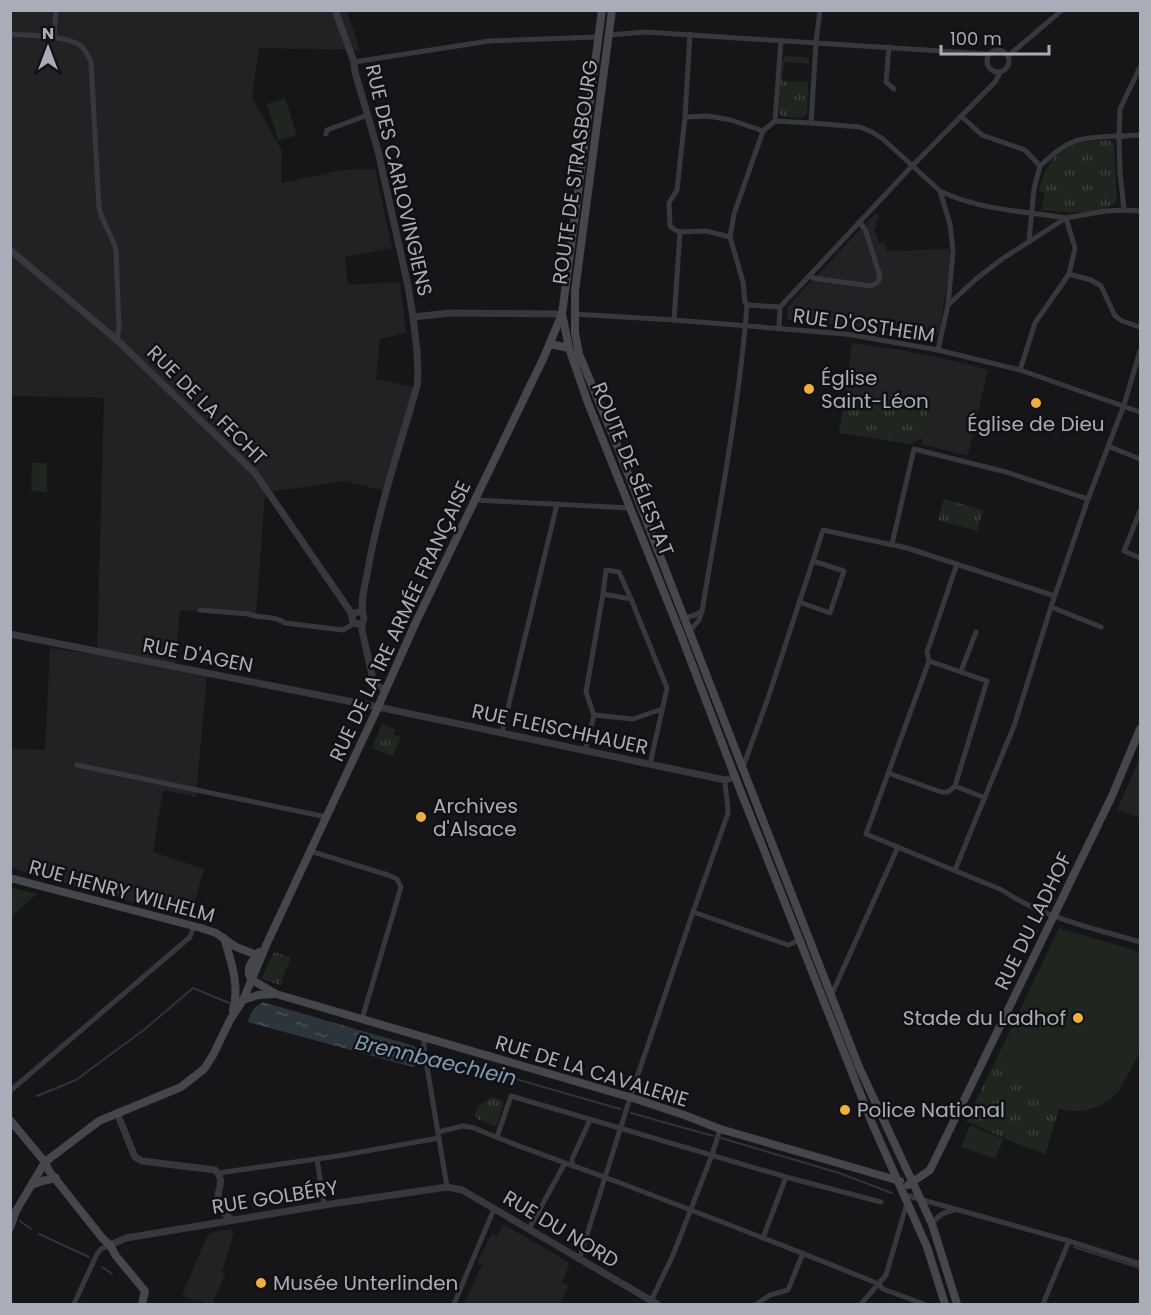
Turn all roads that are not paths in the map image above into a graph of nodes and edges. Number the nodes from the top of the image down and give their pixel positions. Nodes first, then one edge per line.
1 (56, 10) edge
2 (335, 10) edge
3 (602, 10) edge
4 (612, 10) edge
5 (820, 10) edge
6 (1062, 10) edge
7 (10, 34) edge
8 (690, 34) junction
9 (609, 35) junction
10 (598, 37) junction
11 (54, 38) junction
12 (781, 40) junction
13 (816, 42) junction
14 (889, 47) junction
15 (988, 54) junction
16 (1008, 56) junction
17 (354, 62) junction
18 (1140, 67) edge
19 (1000, 72) junction
20 (894, 89) dead end
21 (368, 115) junction
22 (961, 116) junction
23 (685, 117) junction
24 (775, 121) junction
25 (811, 123) junction
26 (763, 131) junction
27 (326, 134) dead end
28 (1140, 135) edge
29 (1119, 137) junction
30 (912, 166) junction
31 (1040, 166) junction
32 (939, 191) junction
33 (1124, 210) junction
34 (1140, 211) edge
35 (1030, 212) junction
36 (1066, 218) junction
37 (860, 222) junction
38 (680, 232) junction
39 (730, 237) junction
40 (1029, 241) junction
41 (10, 250) edge
42 (1069, 274) junction
43 (810, 276) junction
44 (747, 305) junction
45 (948, 305) junction
46 (780, 307) junction
47 (562, 314) junction
48 (574, 314) junction
49 (413, 316) junction
50 (674, 320) junction
51 (746, 326) junction
52 (1140, 327) edge
53 (779, 328) junction
54 (117, 340) junction
55 (550, 344) junction
56 (568, 348) junction
57 (938, 350) junction
58 (1140, 351) edge
59 (1020, 370) junction
60 (1124, 405) junction
61 (1140, 412) edge
62 (1108, 446) junction
63 (1140, 459) edge
64 (1088, 499) junction
65 (475, 500) junction
66 (556, 504) junction
67 (630, 508) junction
68 (1140, 514) edge
69 (892, 544) junction
70 (1140, 558) edge
71 (813, 561) junction
72 (957, 564) junction
73 (603, 594) junction
74 (1055, 596) junction
75 (631, 599) junction
76 (799, 602) junction
77 (1052, 607) junction
78 (200, 610) dead end
79 (702, 611) junction
80 (357, 617) junction
81 (685, 618) junction
82 (1101, 627) dead end
83 (976, 632) dead end
84 (686, 633) junction
85 (10, 634) edge
86 (929, 661) junction
87 (961, 672) junction
88 (385, 690) junction
89 (378, 707) junction
90 (662, 709) junction
91 (594, 715) junction
92 (1140, 729) edge
93 (502, 733) junction
94 (1138, 741) edge
95 (585, 751) junction
96 (650, 764) junction
97 (77, 765) dead end
98 (743, 767) junction
99 (888, 772) junction
100 (735, 777) junction
101 (725, 780) junction
102 (955, 786) junction
103 (985, 798) junction
104 (326, 818) junction
105 (898, 847) junction
106 (310, 851) junction
107 (955, 870) junction
108 (10, 878) edge
109 (693, 912) junction
110 (1053, 916) junction
111 (194, 926) junction
112 (224, 938) junction
113 (800, 940) junction
114 (268, 941) junction
115 (1140, 942) edge
116 (257, 955) junction
117 (252, 980) junction
118 (276, 994) junction
119 (827, 998) junction
120 (243, 1000) junction
121 (362, 1019) junction
122 (230, 1020) junction
123 (424, 1038) junction
124 (10, 1091) edge
125 (630, 1098) junction
126 (117, 1113) junction
127 (590, 1119) junction
128 (10, 1120) edge
129 (620, 1128) junction
130 (720, 1129) junction
131 (439, 1135) junction
132 (497, 1137) junction
133 (712, 1155) junction
134 (317, 1158) junction
135 (45, 1161) junction
136 (565, 1163) junction
137 (573, 1166) junction
138 (218, 1173) junction
139 (604, 1177) junction
140 (786, 1177) junction
141 (56, 1178) junction
142 (912, 1183) junction
143 (32, 1185) junction
144 (447, 1187) junction
145 (903, 1192) junction
146 (920, 1200) junction
147 (881, 1202) dead end
148 (324, 1205) junction
149 (494, 1209) junction
150 (690, 1210) junction
151 (954, 1210) junction
152 (909, 1212) junction
153 (926, 1212) junction
154 (233, 1220) junction
155 (932, 1224) junction
156 (10, 1228) edge
157 (529, 1229) junction
158 (763, 1238) junction
159 (1069, 1241) junction
160 (110, 1245) junction
161 (803, 1253) junction
162 (579, 1260) junction
163 (1140, 1264) edge
164 (878, 1284) junction
165 (653, 1303) edge
166 (74, 1305) edge
167 (142, 1305) edge
168 (453, 1305) edge
169 (757, 1305) edge
170 (861, 1305) edge
171 (924, 1305) edge
172 (945, 1305) edge
173 (957, 1305) edge
174 (1043, 1305) edge

1 - 11 street
2 - 17 street, RUE DES CARLOVINGIENS
3 - 10 main road, ROUTE DE STRASBOURG
4 - 9 main road, ROUTE DE STRASBOURG
5 - 13 street
6 - 16 street
7 - 11 street
8 - 9 street
8 - 12 street
8 - 23 street
9 - 10 main road, ROUTE DE STRASBOURG
9 - 48 main road, ROUTE DE STRASBOURG
10 - 17 street
10 - 47 main road, ROUTE DE STRASBOURG
11 - 54 street
12 - 13 street
12 - 24 street
13 - 14 street
13 - 25 street
14 - 15 street
14 - 20 street
15 - 16 street
15 - 19 street
16 - 19 street
17 - 21 street, RUE DES CARLOVINGIENS
18 - 29 street
19 - 22 street
21 - 27 street
21 - 49 street, RUE DES CARLOVINGIENS
22 - 30 street
22 - 31 street
23 - 26 street
23 - 38 street
24 - 25 street
24 - 26 street
25 - 30 street
26 - 39 street
28 - 29 street
29 - 31 street
29 - 33 street
30 - 32 street
30 - 37 street
31 - 35 street
32 - 35 street
32 - 45 street
33 - 34 street
33 - 36 street
35 - 36 street
35 - 40 street
36 - 40 street
36 - 42 street
37 - 43 street
37 - 43 street
38 - 39 street
38 - 50 street
39 - 44 street
40 - 45 street
41 - 54 street, RUE DE LA FECHT
42 - 52 street
42 - 59 street
43 - 46 street
44 - 46 street, RUE D'OSTHEIM
44 - 51 street
45 - 57 street
46 - 53 street
47 - 48 main road
47 - 49 street
47 - 55 main road, RUE DE LA 1RE ARMÉE FRANÇAISE
47 - 56 main road, ROUTE DE SÉLESTAT
48 - 50 street, RUE D'OSTHEIM
48 - 81 main road, ROUTE DE SÉLESTAT
49 - 80 street, RUE DES CARLOVINGIENS
50 - 51 street, RUE D'OSTHEIM
51 - 53 street, RUE D'OSTHEIM
51 - 79 street
53 - 57 street, RUE D'OSTHEIM
54 - 80 street, RUE DE LA FECHT
55 - 56 main road
55 - 65 main road, RUE DE LA 1RE ARMÉE FRANÇAISE
56 - 67 main road, ROUTE DE SÉLESTAT
57 - 59 street, RUE D'OSTHEIM
58 - 60 street
59 - 60 street, RUE D'OSTHEIM
60 - 61 street, RUE D'OSTHEIM
60 - 62 street
62 - 63 street
62 - 64 street
64 - 69 street
64 - 74 street
65 - 66 street
65 - 88 main road, RUE DE LA 1RE ARMÉE FRANÇAISE
66 - 67 street
66 - 93 street
67 - 84 main road, ROUTE DE SÉLESTAT
68 - 70 street
69 - 71 street
69 - 72 street
71 - 76 street
71 - 76 street
72 - 74 street
72 - 86 street
73 - 75 street
73 - 75 street
73 - 91 street
74 - 77 street
75 - 90 street
76 - 98 street
77 - 82 street
77 - 103 street
78 - 80 street
79 - 81 street
79 - 84 street
80 - 88 street, RUE DE LA FECHT
81 - 84 main road, ROUTE DE SÉLESTAT
83 - 87 street
84 - 98 main road, ROUTE DE SÉLESTAT
84 - 100 main road, ROUTE DE SÉLESTAT
85 - 89 street, RUE D'AGEN
86 - 87 street
86 - 99 street
87 - 102 street
88 - 89 main road, RUE DE LA 1RE ARMÉE FRANÇAISE
89 - 93 street, RUE FLEISCHHAUER
89 - 104 main road, RUE DE LA 1RE ARMÉE FRANÇAISE
90 - 91 street
90 - 96 street
91 - 95 street
92 - 94 main road, RUE DU LADHOF
93 - 95 street, RUE FLEISCHHAUER
94 - 110 main road, RUE DU LADHOF
95 - 96 street, RUE FLEISCHHAUER
96 - 101 street, RUE FLEISCHHAUER
97 - 104 street
98 - 100 main road
98 - 119 main road, ROUTE DE SÉLESTAT
99 - 102 street
99 - 105 street
100 - 101 street, RUE FLEISCHHAUER
100 - 113 main road, ROUTE DE SÉLESTAT
101 - 109 street
102 - 103 street
103 - 107 street
104 - 106 main road, RUE DE LA 1RE ARMÉE FRANÇAISE
105 - 107 street
105 - 119 street
106 - 114 main road, RUE DE LA 1RE ARMÉE FRANÇAISE
106 - 121 street
107 - 110 street
108 - 111 main road, RUE HENRY WILHELM
109 - 113 street
109 - 125 street
110 - 115 street
110 - 142 main road, RUE DU LADHOF
111 - 112 main road, RUE HENRY WILHELM
111 - 124 street
112 - 116 main road, RUE HENRY WILHELM
112 - 122 main road, RUE HENRY WILHELM
113 - 119 main road, ROUTE DE SÉLESTAT
114 - 116 main road
114 - 117 main road
116 - 117 main road
117 - 118 main road, RUE DE LA CAVALERIE
117 - 120 main road
118 - 120 main road, RUE DE LA CAVALERIE
118 - 121 main road, RUE DE LA CAVALERIE
119 - 142 main road, ROUTE DE SÉLESTAT
119 - 145 main road, ROUTE DE SÉLESTAT
120 - 122 main road
121 - 123 main road, RUE DE LA CAVALERIE
122 - 126 main road
123 - 125 main road, RUE DE LA CAVALERIE
123 - 131 street
125 - 129 street
125 - 130 main road, RUE DE LA CAVALERIE
126 - 135 main road
126 - 138 street
127 - 129 street
127 - 132 street
127 - 137 street
128 - 135 main road
129 - 133 street
129 - 139 street
130 - 133 street
130 - 145 main road, RUE DE LA CAVALERIE
131 - 132 street
131 - 134 street
131 - 144 street
132 - 136 street
133 - 140 street
133 - 150 street
134 - 138 street
134 - 148 street
135 - 141 main road
135 - 143 main road
136 - 137 street
136 - 157 street
137 - 139 street
138 - 154 street
139 - 150 street
139 - 162 street
140 - 147 street
140 - 158 street
141 - 143 main road
141 - 160 main road
142 - 145 main road, RUE DU LADHOF
142 - 146 main road, ROUTE DE SÉLESTAT
143 - 156 main road
144 - 148 street, RUE GOLBÉRY
144 - 149 street, RUE DU NORD
145 - 146 street
145 - 152 main road, ROUTE DE SÉLESTAT
146 - 151 street
146 - 153 main road, ROUTE DE SÉLESTAT
148 - 154 street, RUE GOLBÉRY
149 - 157 street, RUE DU NORD
149 - 168 street
150 - 158 street
150 - 165 street
151 - 155 street
151 - 159 street
152 - 153 main road
152 - 164 street
152 - 172 main road, ROUTE DE SÉLESTAT
153 - 155 main road, ROUTE DE SÉLESTAT
154 - 160 street, RUE GOLBÉRY
155 - 173 main road, ROUTE DE SÉLESTAT
157 - 162 street, RUE DU NORD
158 - 161 street
159 - 163 street
159 - 174 street
160 - 166 street
160 - 167 main road
161 - 164 street
161 - 169 street
162 - 165 street, RUE DU NORD
164 - 170 street
164 - 171 street

